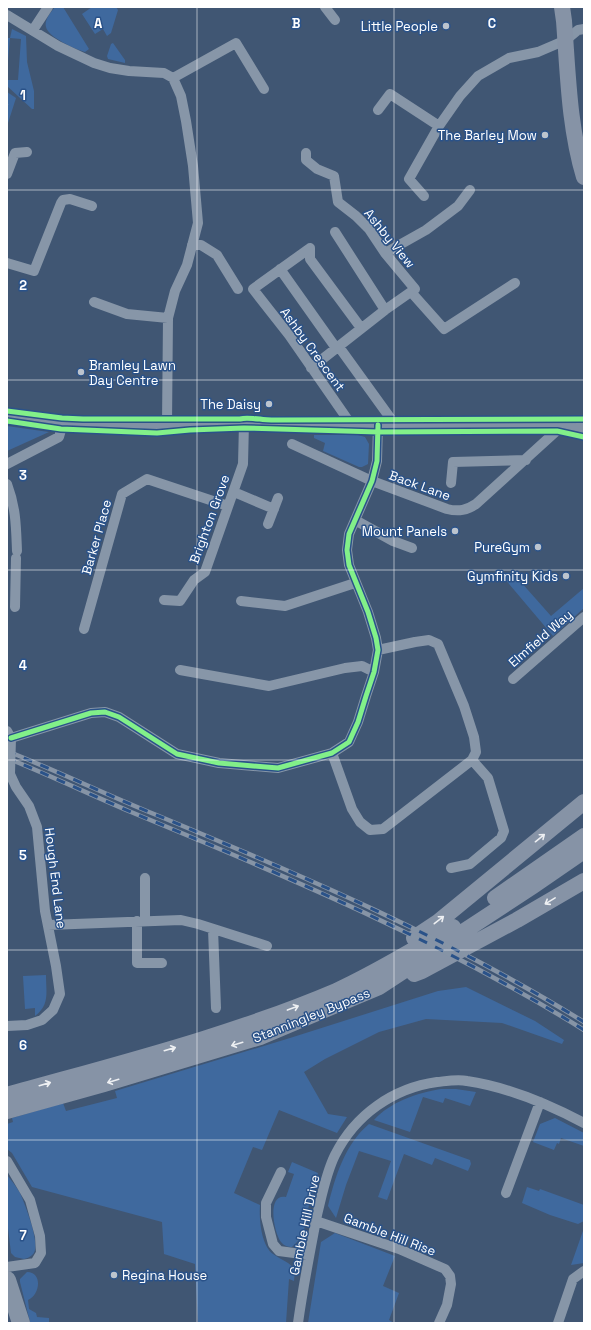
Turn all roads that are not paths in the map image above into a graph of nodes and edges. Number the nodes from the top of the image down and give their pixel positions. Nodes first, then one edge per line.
1 (48, 7) edge
2 (562, 7) edge
3 (10, 17) edge
4 (584, 29) edge
5 (33, 30) junction
6 (566, 40) junction
7 (174, 78) junction
8 (264, 89) dead end
9 (378, 110) dead end
10 (439, 126) junction
11 (27, 152) dead end
12 (306, 153) dead end
13 (7, 174) edge
14 (584, 177) edge
15 (470, 190) dead end
16 (424, 196) dead end
17 (92, 206) dead end
18 (335, 232) dead end
19 (192, 245) junction
20 (385, 253) junction
21 (7, 263) edge
22 (280, 269) junction
23 (515, 283) dead end
24 (238, 288) dead end
25 (413, 291) junction
26 (94, 302) dead end
27 (385, 310) junction
28 (168, 318) junction
29 (361, 328) junction
30 (337, 348) junction
31 (311, 368) junction
32 (7, 415) edge
33 (63, 423) junction
34 (244, 423) junction
35 (167, 424) junction
36 (352, 424) junction
37 (397, 424) junction
38 (378, 425) junction
39 (563, 426) junction
40 (584, 426) edge
41 (292, 444) dead end
42 (526, 460) junction
43 (7, 464) edge
44 (372, 481) junction
45 (451, 483) dead end
46 (7, 484) edge
47 (234, 492) junction
48 (278, 498) dead end
49 (228, 506) junction
50 (274, 508) junction
51 (355, 520) junction
52 (268, 524) dead end
53 (12, 530) edge
54 (412, 548) dead end
55 (355, 583) junction
56 (164, 600) dead end
57 (241, 601) dead end
58 (15, 607) dead end
59 (584, 617) edge
60 (84, 629) dead end
61 (378, 650) junction
62 (180, 670) dead end
63 (374, 672) junction
64 (513, 679) dead end
65 (9, 735) edge
66 (332, 753) junction
67 (472, 760) junction
68 (584, 802) edge
69 (584, 836) edge
70 (584, 851) edge
71 (451, 868) dead end
72 (145, 878) dead end
73 (584, 881) edge
74 (141, 921) junction
75 (48, 925) junction
76 (213, 929) junction
77 (267, 946) dead end
78 (162, 963) dead end
79 (379, 987) junction
80 (338, 990) junction
81 (216, 1008) dead end
82 (7, 1026) edge
83 (7, 1095) edge
84 (540, 1102) junction
85 (7, 1112) edge
86 (584, 1123) edge
87 (7, 1161) edge
88 (281, 1172) dead end
89 (506, 1193) dead end
90 (316, 1221) junction
91 (309, 1255) junction
92 (7, 1267) edge
93 (584, 1271) edge
94 (7, 1280) edge
95 (21, 1323) edge
96 (298, 1323) edge
97 (440, 1323) edge
98 (558, 1323) edge

1 - 5 street
2 - 6 main road
3 - 5 street
4 - 6 street
5 - 7 street
6 - 10 street
6 - 14 main road
7 - 8 street
7 - 19 street
9 - 10 street
10 - 16 street
11 - 13 street
12 - 20 street, Ashby View
15 - 20 street
17 - 21 street
18 - 27 street
19 - 24 street
19 - 28 street
20 - 25 street, Ashby View
22 - 29 street
22 - 30 street
22 - 31 street, Ashby Crescent
23 - 25 street, Ashby View
25 - 27 street
26 - 28 street
27 - 29 street
28 - 35 street
29 - 30 street
30 - 31 street
30 - 37 street
31 - 36 street, Ashby Crescent
32 - 33 street
33 - 35 street
33 - 43 street
34 - 35 street
34 - 36 street
34 - 47 street, Brighton Grove
36 - 38 street
37 - 38 street
37 - 39 street
38 - 44 street
39 - 40 street
39 - 42 street, Back Lane
41 - 44 street, Back Lane
42 - 44 street, Back Lane
42 - 45 street
44 - 51 street
46 - 53 street
47 - 49 street, Brighton Grove
47 - 50 street
48 - 50 street
49 - 56 street, Brighton Grove
49 - 60 street, Barker Place
50 - 52 street
51 - 54 street
51 - 55 street
53 - 58 street
55 - 57 street
55 - 61 street
59 - 64 street, Elmfield Way
61 - 63 street
61 - 67 street
62 - 63 street
63 - 66 street
65 - 66 street
65 - 75 street, Hough End Lane, bridge
66 - 67 street
67 - 71 street
80 -> 68 main road
69 - 80 main road, Stanningley Bypass
70 - 79 main road, Stanningley Bypass
72 - 74 street
73 -> 79 main road
74 - 75 street
74 - 76 street
74 - 78 street
75 - 82 street, Hough End Lane
76 - 77 street
76 - 81 street
79 -> 85 main road, Stanningley Bypass
83 -> 80 main road, Stanningley Bypass
84 - 86 street, Gamble Hill Drive
84 - 89 street
84 - 90 street, Gamble Hill Drive
87 - 92 street
88 - 91 street
90 - 91 street, Gamble Hill Drive
90 - 97 street, Gamble Hill Rise
91 - 96 street, Gamble Hill Drive
93 - 98 street
94 - 95 highway

